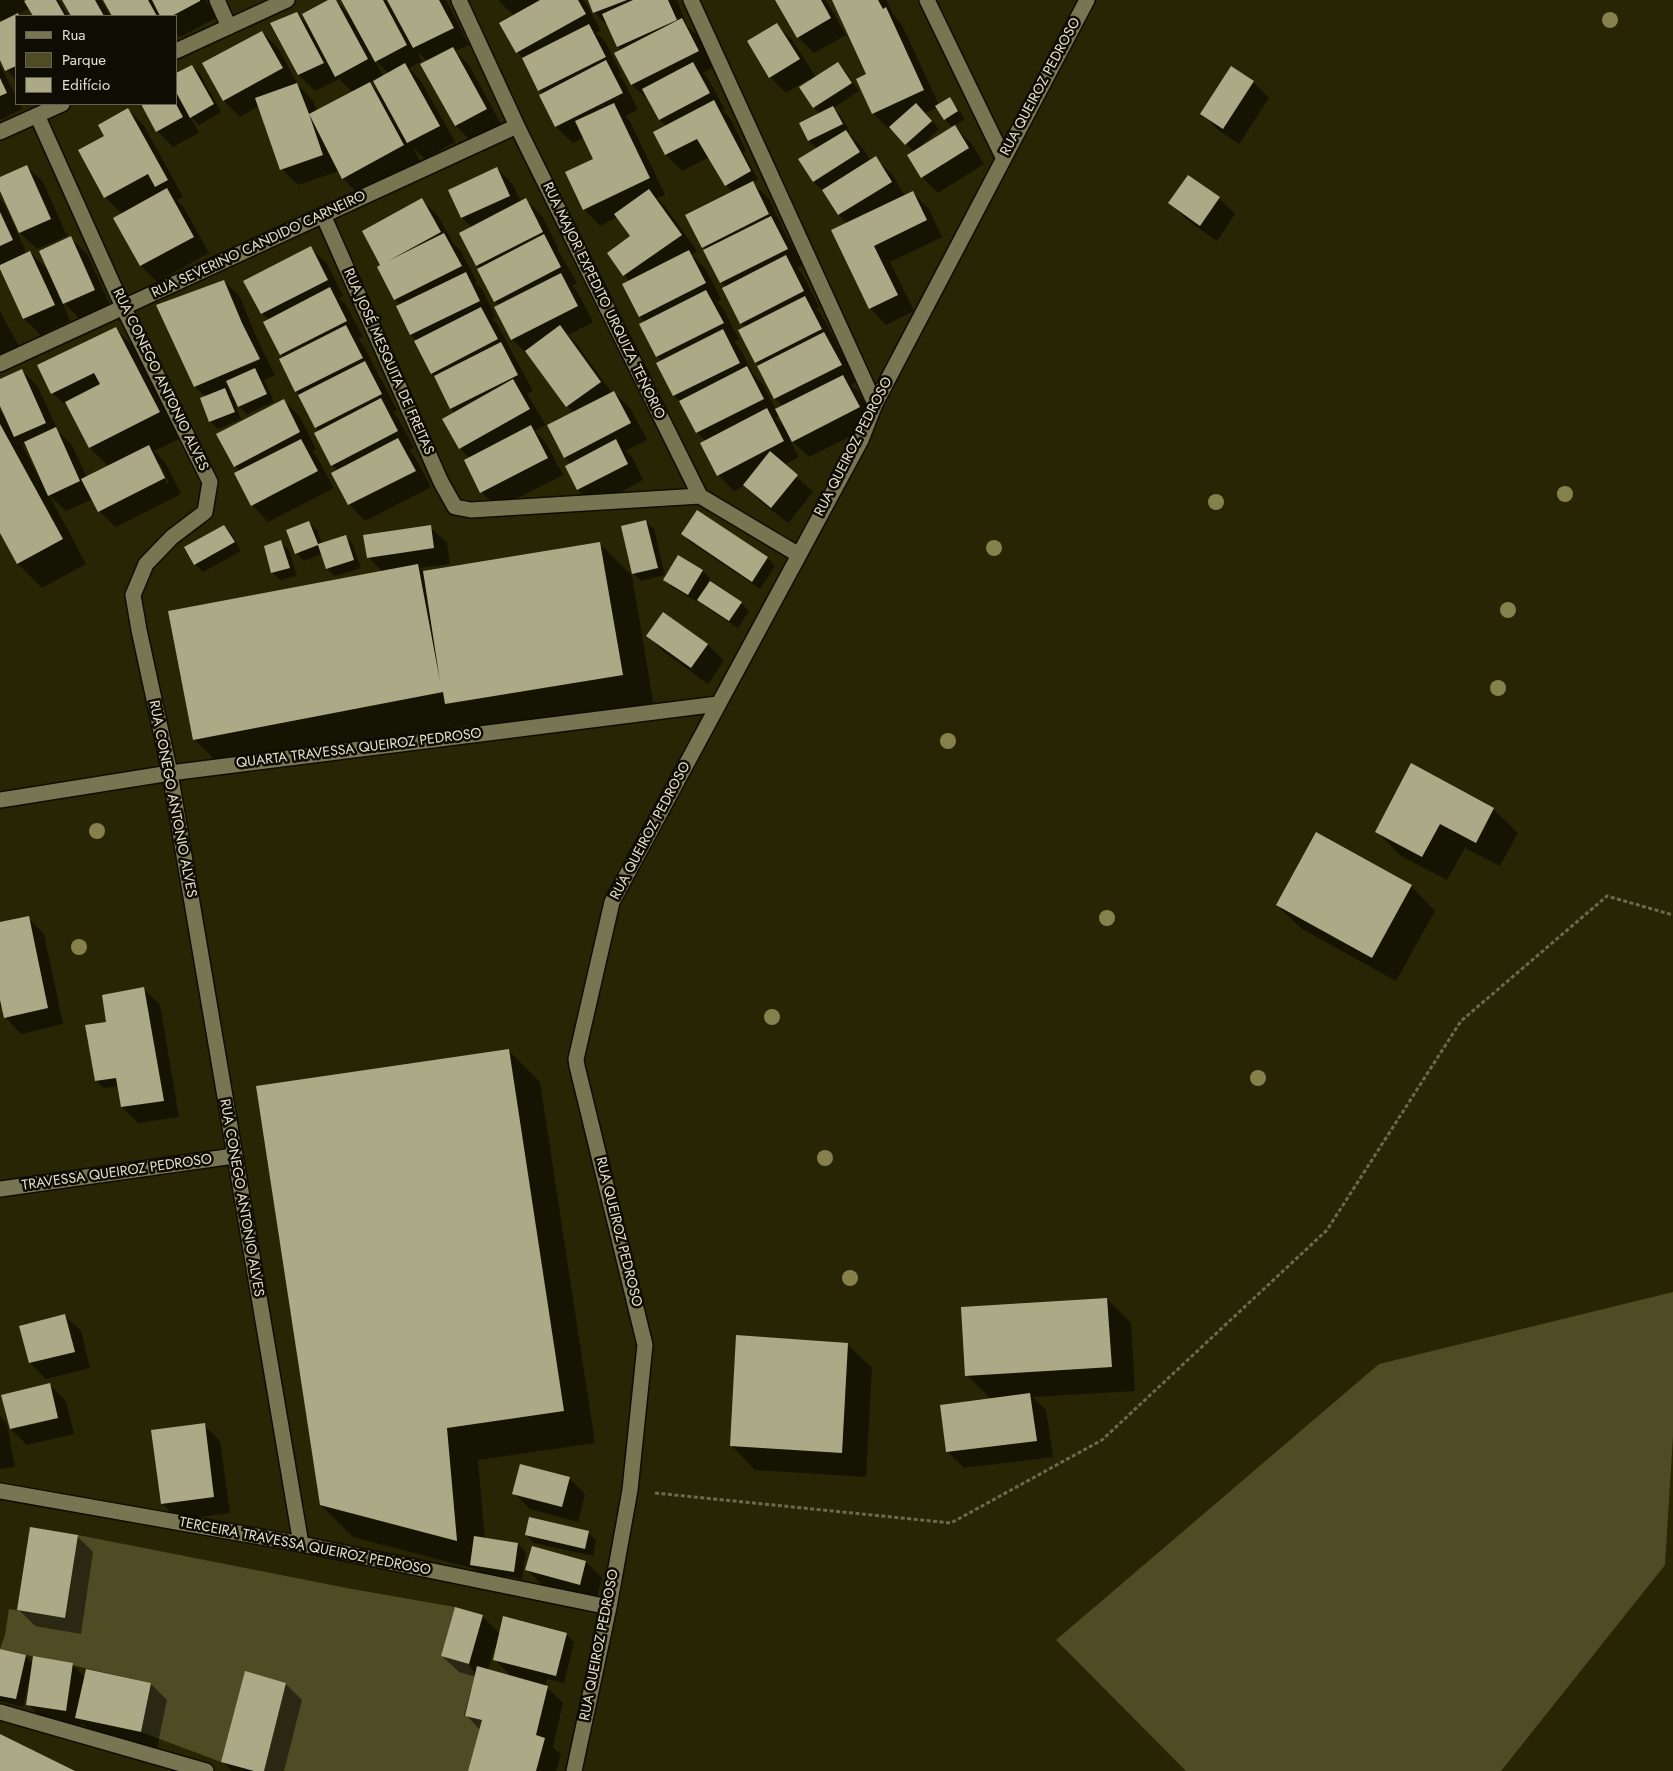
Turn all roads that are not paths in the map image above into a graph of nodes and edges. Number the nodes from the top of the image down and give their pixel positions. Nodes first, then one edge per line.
1 (217, 0) edge
2 (287, 0) edge
3 (459, 0) edge
4 (692, 0) edge
5 (928, 0) edge
6 (1087, 0) edge
7 (229, 27) junction
8 (178, 50) edge
9 (60, 105) edge
10 (37, 115) junction
11 (517, 126) junction
12 (0, 132) edge
13 (1003, 157) junction
14 (323, 215) junction
15 (123, 307) junction
16 (0, 364) edge
17 (875, 404) junction
18 (700, 496) junction
19 (799, 555) junction
20 (718, 704) junction
21 (170, 773) junction
22 (0, 800) edge
23 (234, 1156) junction
24 (0, 1189) edge
25 (0, 1491) edge
26 (301, 1544) junction
27 (609, 1607) junction
28 (0, 1712) edge
29 (206, 1771) edge
30 (574, 1771) edge

1 - 7 street
2 - 7 street
3 - 11 street, RUA MAJOR EXPEDITO URQUIZA TENORIO
4 - 17 street
5 - 13 street
6 - 13 street, RUA QUEIROZ PEDROSO
7 - 8 street
9 - 10 street
10 - 12 street
10 - 15 street, RUA CONEGO ANTONIO ALVES
11 - 14 street, RUA SEVERINO CANDIDO CARNEIRO
11 - 18 street, RUA MAJOR EXPEDITO URQUIZA TENORIO
13 - 17 street, RUA QUEIROZ PEDROSO
14 - 15 street, RUA SEVERINO CANDIDO CARNEIRO
14 - 18 street, RUA JOSÉ MESQUITA DE FREITAS
15 - 16 street, RUA SEVERINO CANDIDO CARNEIRO
15 - 21 street, RUA CONEGO ANTONIO ALVES
17 - 19 street, RUA QUEIROZ PEDROSO
18 - 19 street
19 - 20 street, RUA QUEIROZ PEDROSO
20 - 21 street, QUARTA TRAVESSA QUEIROZ PEDROSO
20 - 27 street, RUA QUEIROZ PEDROSO
21 - 22 street, QUARTA TRAVESSA QUEIROZ PEDROSO
21 - 23 street, RUA CONEGO ANTONIO ALVES
23 - 24 street, TRAVESSA QUEIROZ PEDROSO
23 - 26 street, RUA CONEGO ANTONIO ALVES
25 - 26 street, TERCEIRA TRAVESSA QUEIROZ PEDROSO
26 - 27 street, TERCEIRA TRAVESSA QUEIROZ PEDROSO
27 - 30 street, RUA QUEIROZ PEDROSO
28 - 29 street

